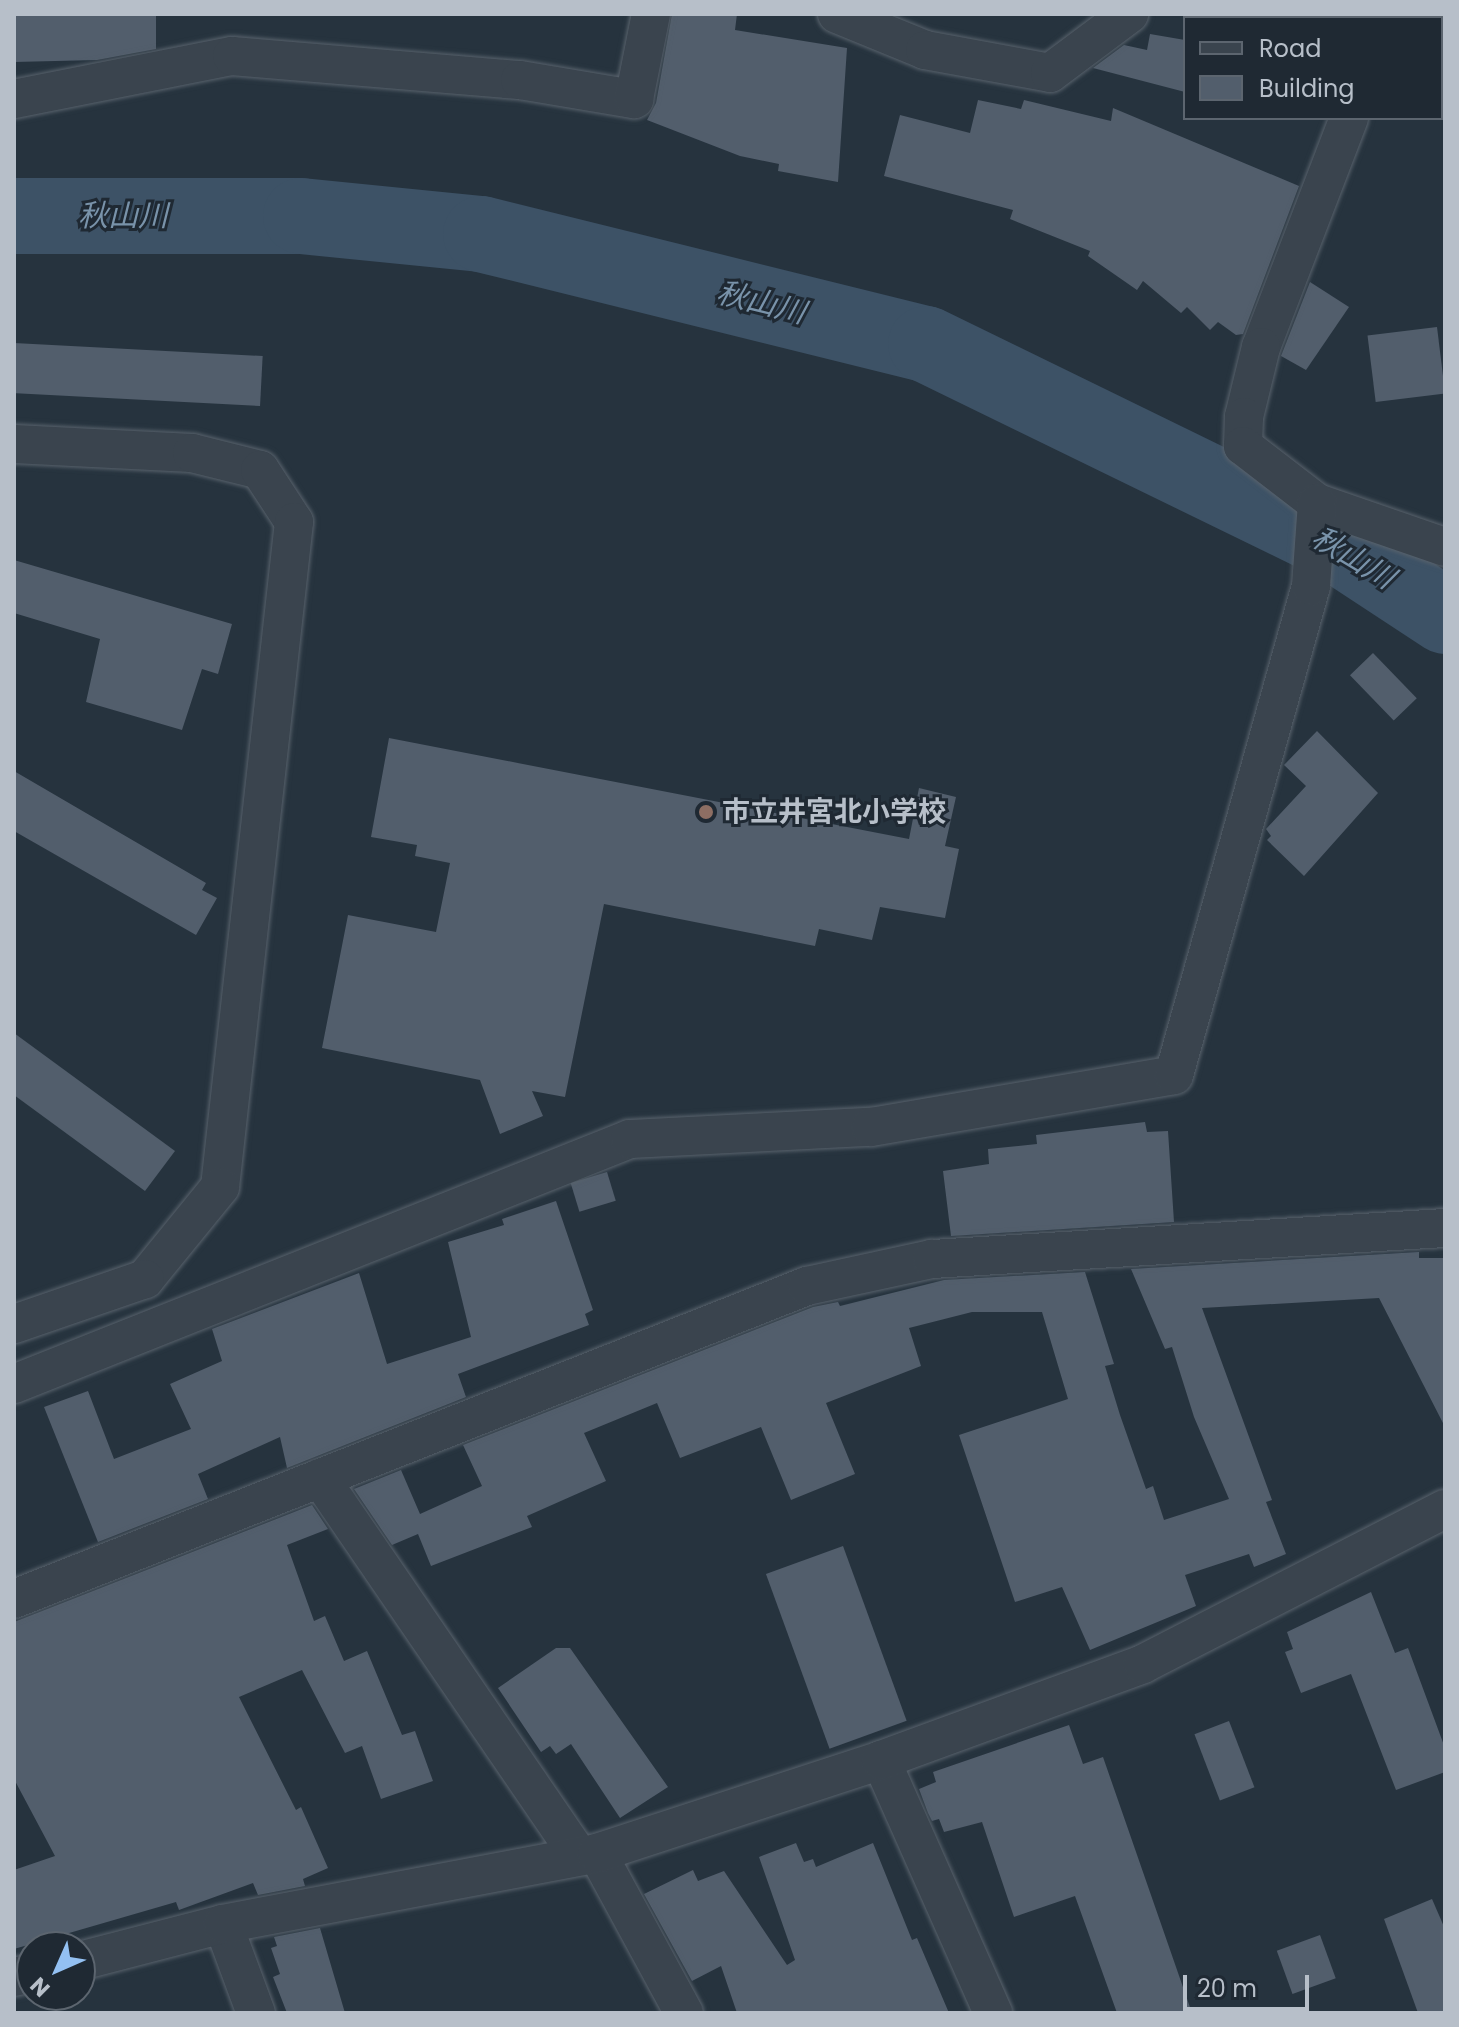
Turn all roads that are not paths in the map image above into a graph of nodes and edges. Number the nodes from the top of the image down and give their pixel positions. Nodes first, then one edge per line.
1 (651, 14) edge
2 (837, 14) edge
3 (1129, 14) edge
4 (14, 99) edge
5 (1348, 120) edge
6 (14, 444) edge
7 (1317, 503) junction
8 (1445, 547) edge
9 (1445, 1228) edge
10 (14, 1324) edge
11 (14, 1384) edge
12 (320, 1478) junction
13 (1445, 1509) edge
14 (14, 1599) edge
15 (881, 1760) junction
16 (588, 1854) junction
17 (223, 1924) junction
18 (96, 1957) edge
19 (256, 2013) edge
20 (684, 2013) edge
21 (993, 2013) edge

1 - 4 street
2 - 3 street
5 - 7 street
6 - 10 street
7 - 8 street
7 - 11 street
9 - 12 street
12 - 14 street
12 - 16 street
13 - 15 street
15 - 16 street
15 - 21 street
16 - 17 street
16 - 20 street
17 - 18 street
17 - 19 street

